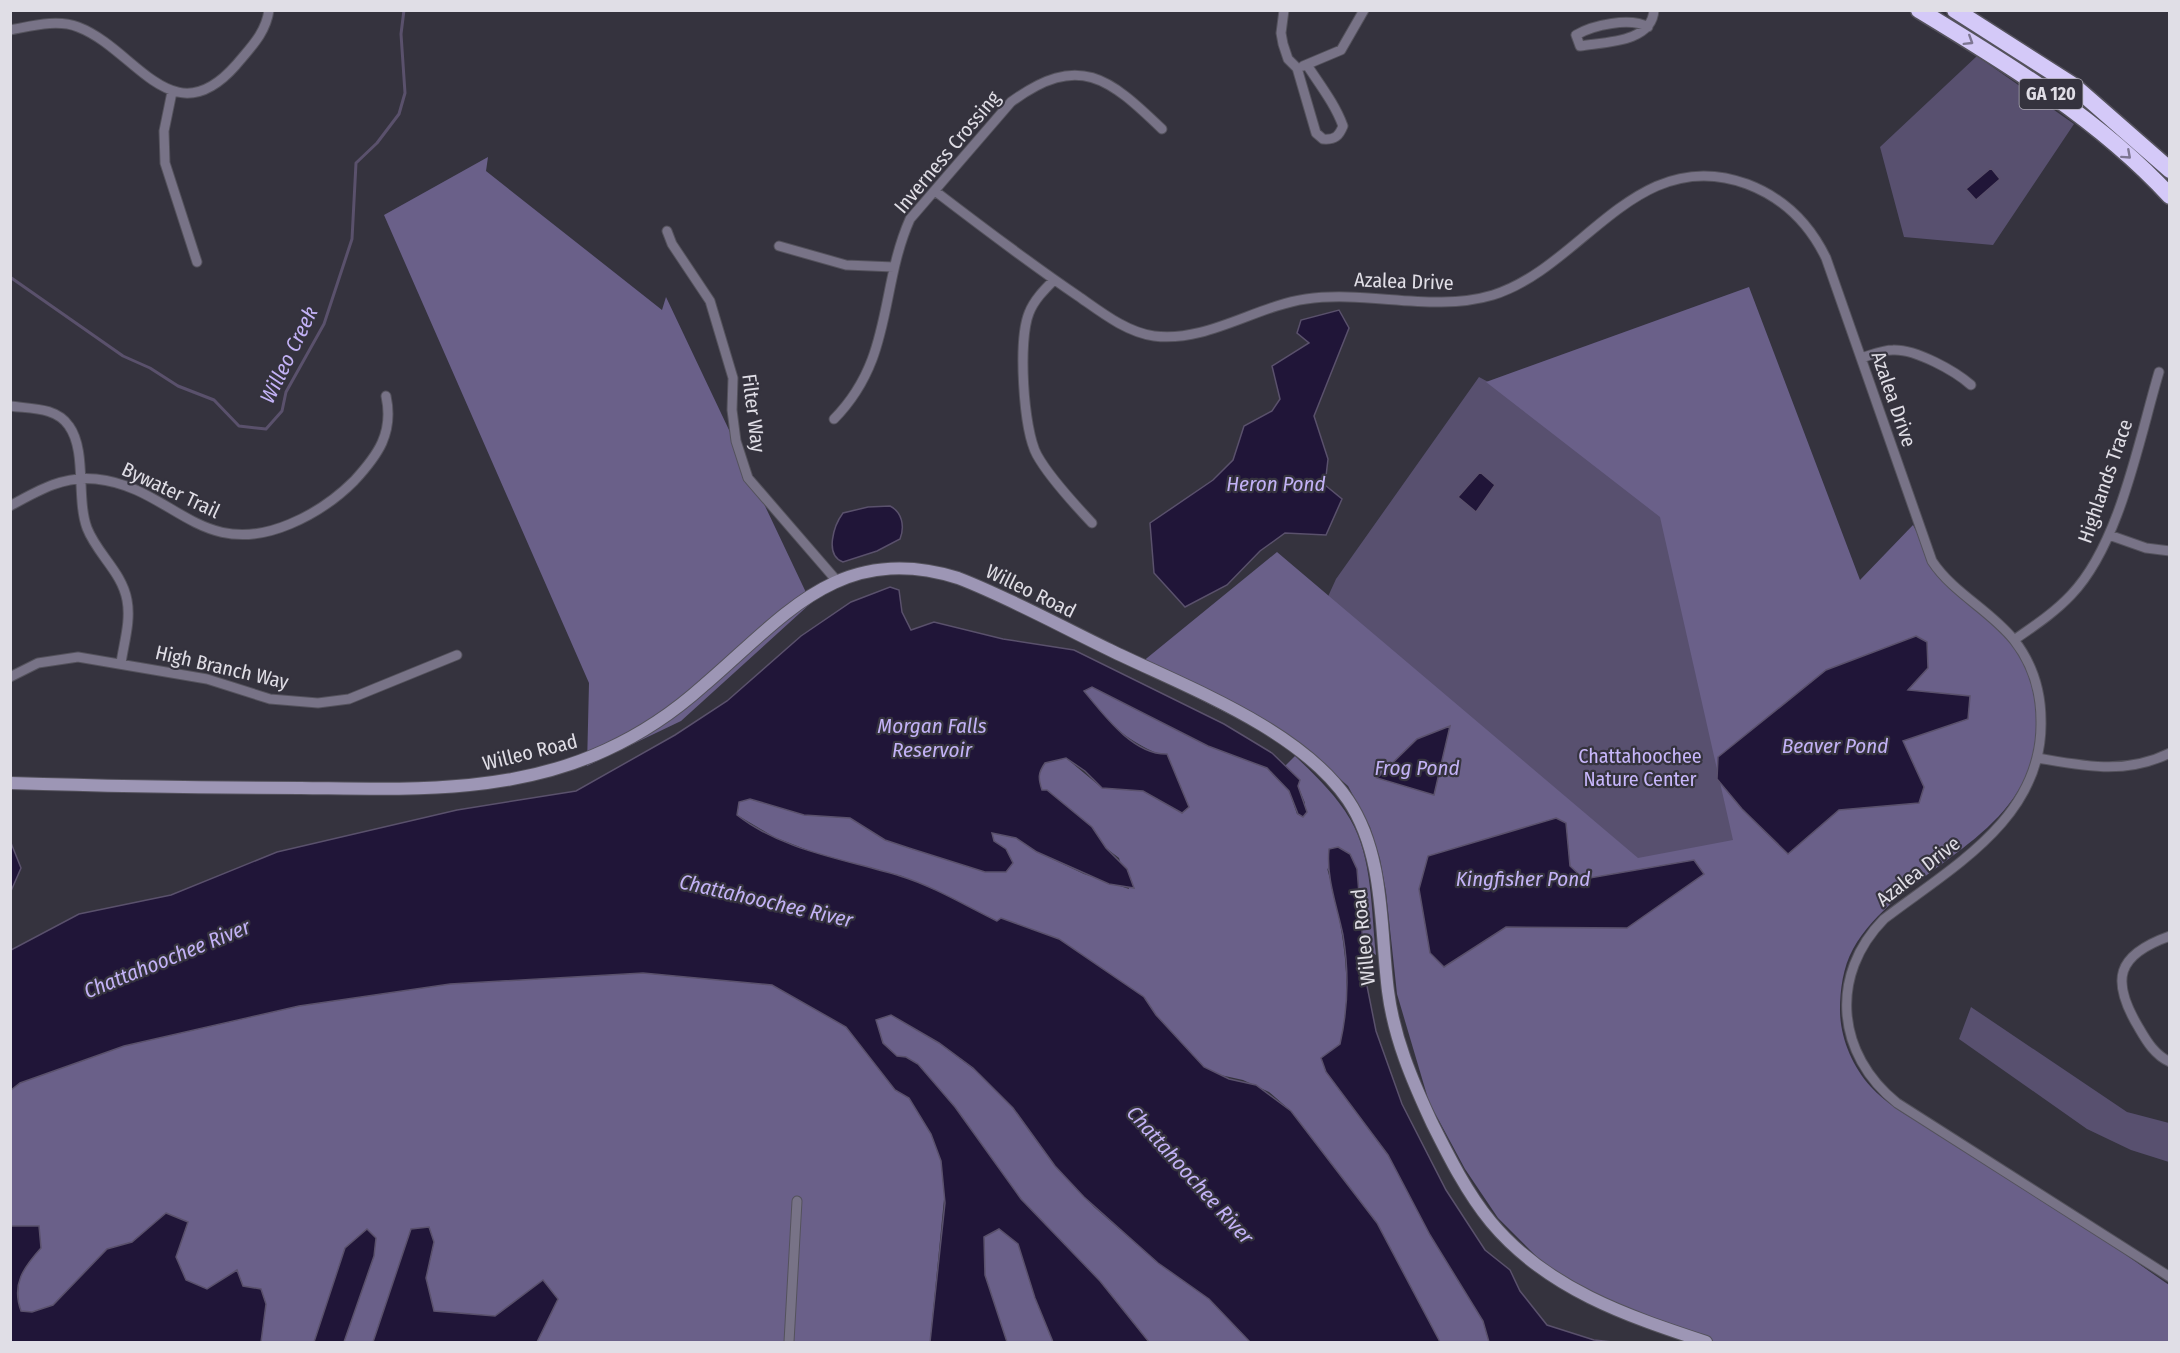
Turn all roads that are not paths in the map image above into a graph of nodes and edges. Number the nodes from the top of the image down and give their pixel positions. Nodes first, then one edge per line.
1 (269, 10) edge
2 (1284, 10) edge
3 (1364, 10) edge
4 (1654, 10) edge
5 (1919, 10) edge
6 (1955, 10) edge
7 (1648, 27) junction
8 (10, 30) edge
9 (1302, 67) junction
10 (172, 92) junction
11 (1162, 129) dead end
12 (2169, 170) edge
13 (935, 191) junction
14 (2169, 196) edge
15 (668, 231) dead end
16 (779, 246) dead end
17 (197, 262) dead end
18 (894, 267) junction
19 (1054, 280) junction
20 (1861, 358) junction
21 (2159, 372) dead end
22 (1971, 385) dead end
23 (386, 396) dead end
24 (10, 406) edge
25 (834, 419) dead end
26 (80, 478) junction
27 (10, 506) edge
28 (1092, 523) dead end
29 (2109, 536) junction
30 (2169, 551) edge
31 (837, 581) junction
32 (2014, 640) junction
33 (457, 655) dead end
34 (121, 663) junction
35 (10, 677) edge
36 (2169, 753) edge
37 (2038, 758) junction
38 (10, 783) edge
39 (2169, 936) edge
40 (2169, 1062) edge
41 (797, 1201) dead end
42 (2169, 1277) edge
43 (789, 1342) edge
44 (1706, 1342) edge

1 - 10 street
2 - 9 street
3 - 9 street
4 - 7 street
5 -> 14 highway, GA 120
6 - 12 highway, GA 120
7 - 7 street
8 - 10 street
9 - 9 street
10 - 17 street
11 - 13 street, Inverness Crossing
13 - 18 street, Inverness Crossing
13 - 19 street, Azalea Drive
15 - 31 street, Filter Way
16 - 18 street
18 - 25 street, Inverness Crossing
19 - 20 street, Azalea Drive
19 - 28 street
20 - 22 street
20 - 32 street, Azalea Drive
21 - 29 street, Highlands Trace
23 - 26 street, Bywater Trail
24 - 26 street
26 - 27 street, Bywater Trail
26 - 34 street
29 - 30 street
29 - 32 street, Highlands Trace
31 - 38 street, Willeo Road
31 - 44 street, Willeo Road
32 - 37 street, Azalea Drive
33 - 34 street, High Branch Way
34 - 35 street, High Branch Way
36 - 37 street
37 - 42 street, Azalea Drive
39 - 40 street
41 - 43 street

